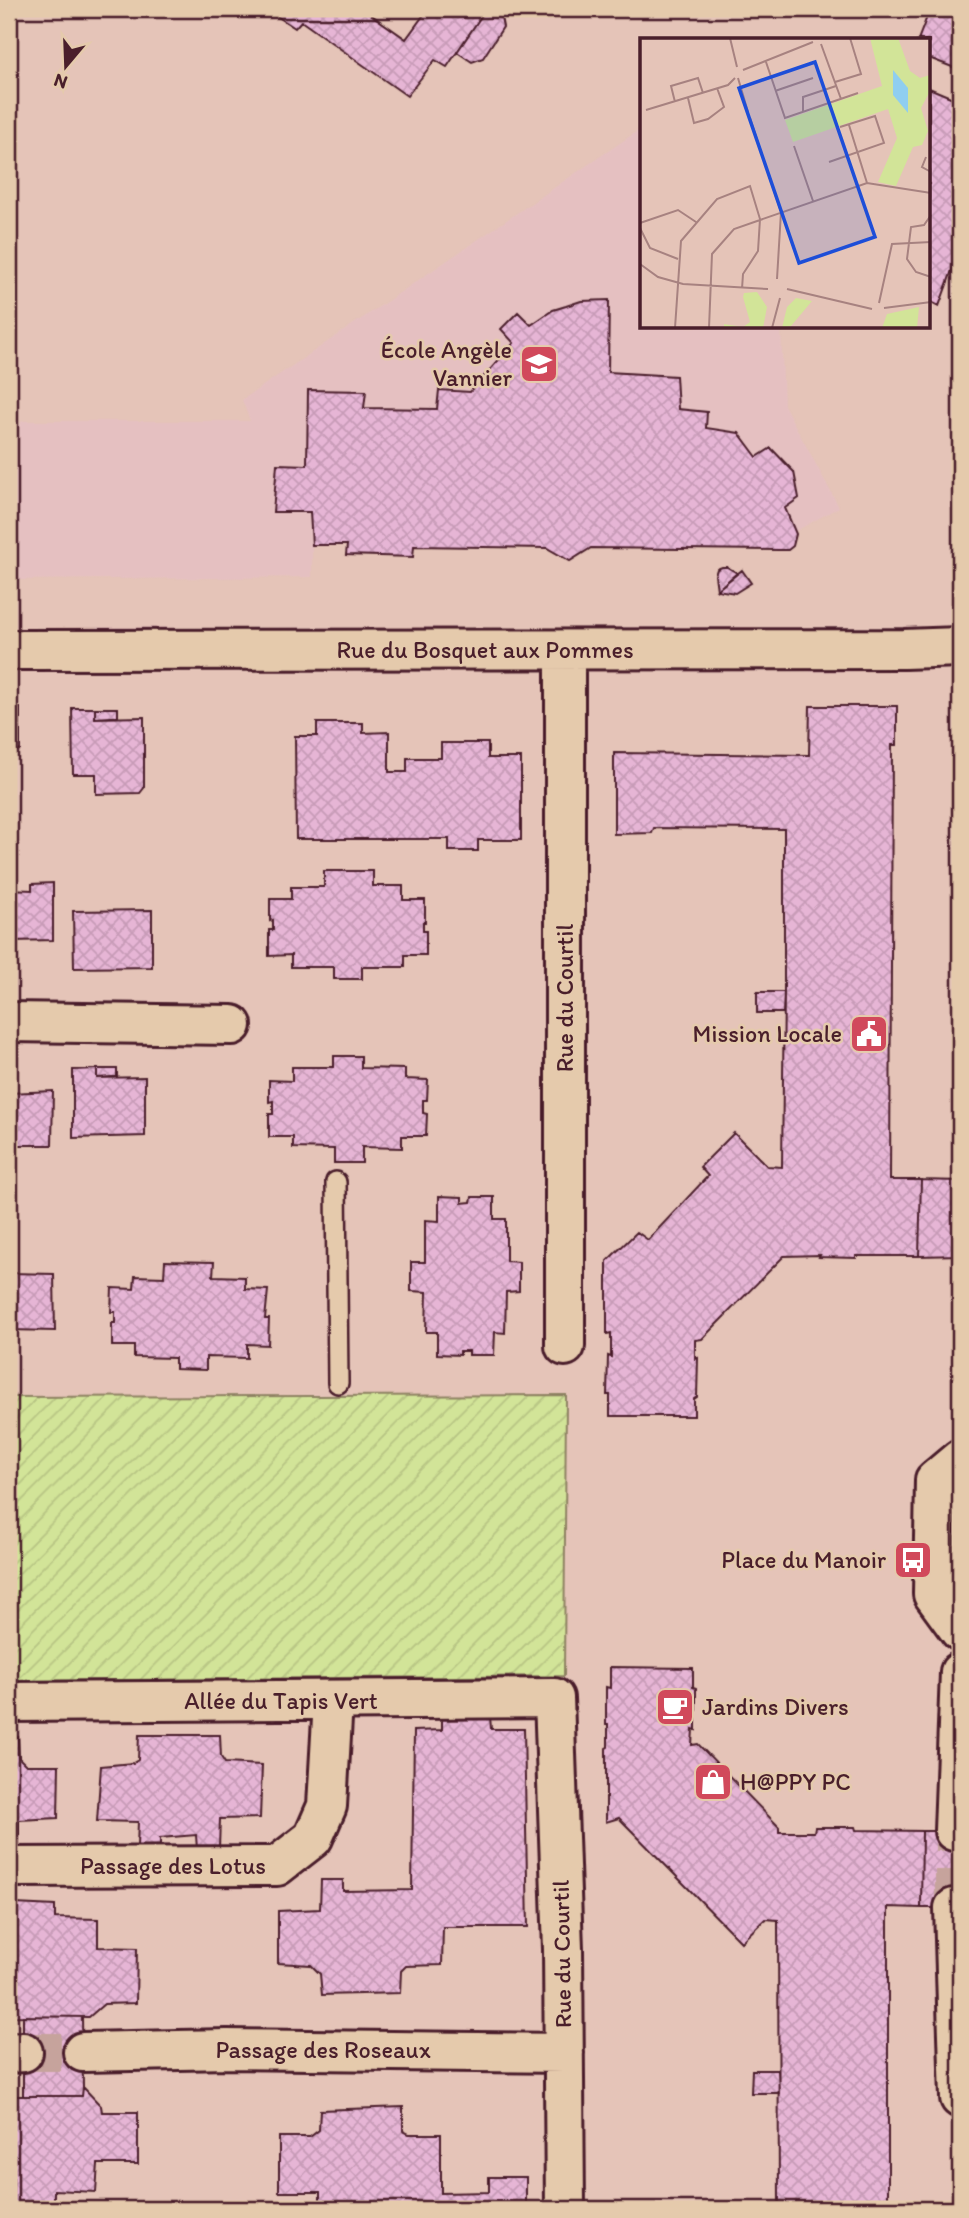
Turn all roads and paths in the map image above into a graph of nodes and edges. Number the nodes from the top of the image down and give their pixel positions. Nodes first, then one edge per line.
1 (960, 647) edge
2 (9, 650) edge
3 (565, 650) junction
4 (9, 1022) edge
5 (232, 1024) dead end
6 (335, 1182) dead end
7 (565, 1346) dead end
8 (338, 1383) dead end
9 (960, 1459) edge
10 (960, 1631) edge
11 (960, 1672) edge
12 (554, 1698) joint
13 (333, 1701) junction
14 (9, 1702) edge
15 (954, 1831) dead end
16 (9, 1867) edge
17 (954, 1908) dead end
18 (83, 2052) tunnel mouth
19 (564, 2053) junction
20 (960, 2098) edge
21 (565, 2209) edge

1 - 3 street, Rue du Bosquet aux Pommes
2 - 3 street, Rue du Bosquet aux Pommes
3 - 7 street, Rue du Courtil
4 - 5 street
6 - 8 lane
9 - 10 street
11 - 15 street
12 - 13 street, Allée du Tapis Vert
12 - 19 street, Rue du Courtil
13 - 14 street, Allée du Tapis Vert
13 - 16 street, Passage des Lotus
17 - 20 street
18 - 19 street, Passage des Roseaux
19 - 21 street, Rue du Courtil

